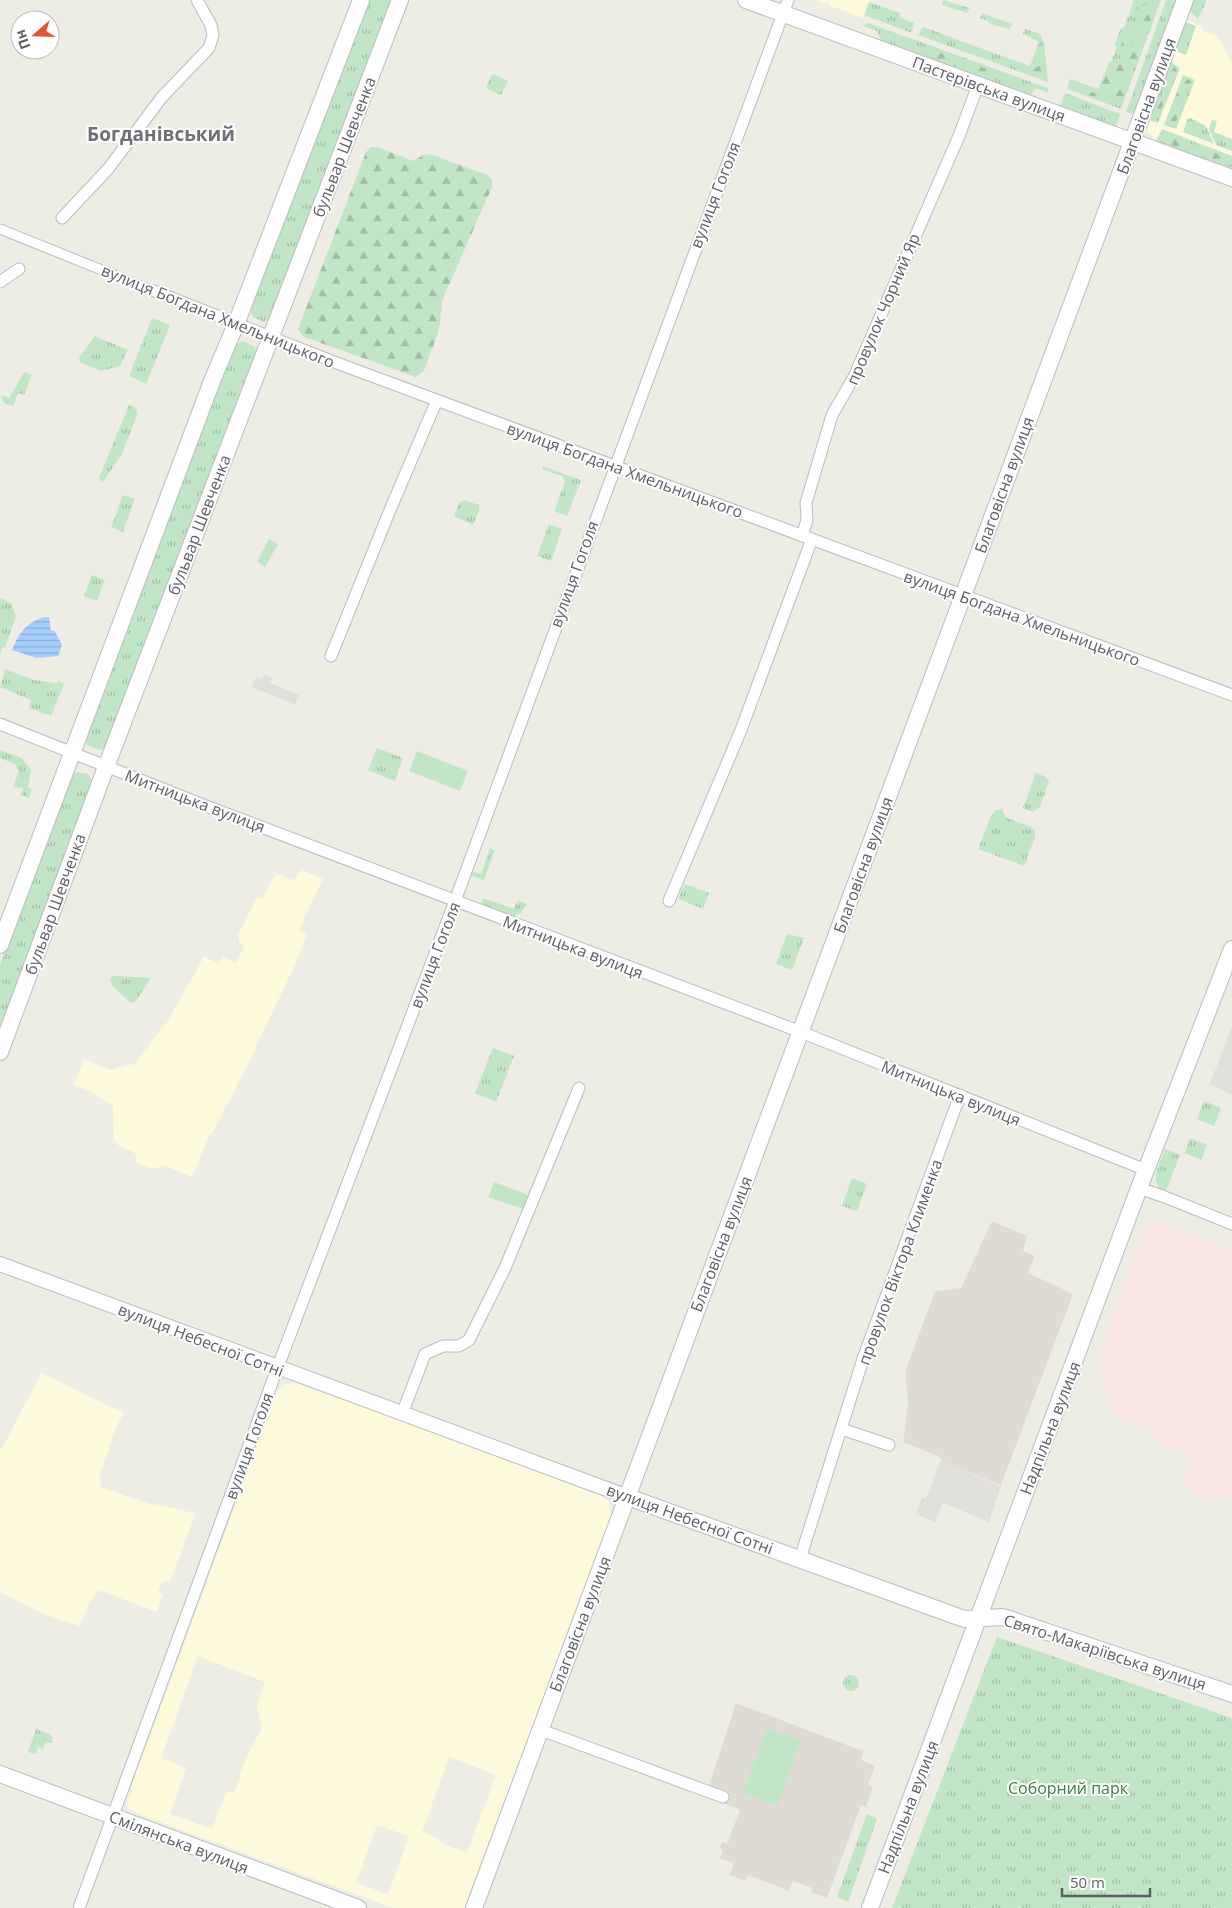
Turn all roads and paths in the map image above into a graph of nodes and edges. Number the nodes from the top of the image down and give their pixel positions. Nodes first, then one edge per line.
1 (197, 0) edge
2 (361, 0) edge
3 (400, 0) edge
4 (746, 0) edge
5 (1185, 0) edge
6 (785, 7) edge
7 (978, 85) junction
8 (1132, 142) junction
9 (1232, 178) edge
10 (62, 218) dead end
11 (0, 229) edge
12 (19, 269) dead end
13 (0, 282) edge
14 (154, 291) joint
15 (236, 324) junction
16 (271, 338) junction
17 (438, 400) junction
18 (614, 466) junction
19 (807, 538) junction
20 (963, 596) junction
21 (330, 656) dead end
22 (1232, 696) edge
23 (0, 724) edge
24 (71, 753) junction
25 (106, 767) junction
26 (455, 901) junction
27 (669, 901) dead end
28 (0, 945) edge
29 (1232, 949) edge
30 (801, 1032) junction
31 (0, 1052) edge
32 (579, 1088) dead end
33 (960, 1096) junction
34 (1146, 1170) junction
35 (1138, 1188) junction
36 (1232, 1224) edge
37 (0, 1264) edge
38 (277, 1369) junction
39 (402, 1414) junction
40 (842, 1429) junction
41 (890, 1445) dead end
42 (628, 1497) junction
43 (800, 1560) junction
44 (978, 1618) junction
45 (1232, 1694) edge
46 (541, 1730) junction
47 (0, 1774) edge
48 (723, 1797) dead end
49 (111, 1816) junction
50 (79, 1908) edge
51 (358, 1908) edge
52 (474, 1908) edge
53 (870, 1908) edge

1 - 10 street
2 - 15 main road
3 - 16 main road, бульвар Шевченка
4 - 6 main road, Пастерівська вулиця
5 - 8 main road, Благовісна вулиця
6 - 7 main road, Пастерівська вулиця
6 - 18 street, вулиця Гоголя
7 - 8 main road, Пастерівська вулиця
7 - 19 street, провулок Чорний Яр
8 - 9 main road, Пастерівська вулиця
8 - 20 main road, Благовісна вулиця
11 - 14 street, вулиця Богдана Хмельницького
12 - 13 street
14 - 15 street, вулиця Богдана Хмельницького
15 - 16 street, вулиця Богдана Хмельницького
15 - 24 main road
16 - 17 street, вулиця Богдана Хмельницького
16 - 25 main road, бульвар Шевченка
17 - 18 street, вулиця Богдана Хмельницького
17 - 21 street
18 - 19 street, вулиця Богдана Хмельницького
18 - 26 street, вулиця Гоголя
19 - 20 street, вулиця Богдана Хмельницького
19 - 27 street
20 - 22 street, вулиця Богдана Хмельницького
20 - 30 main road, Благовісна вулиця
23 - 24 street, Митницька вулиця
24 - 25 street, Митницька вулиця
24 - 28 main road
25 - 26 street, Митницька вулиця
25 - 31 main road, бульвар Шевченка
26 - 30 street, Митницька вулиця
26 - 38 street, вулиця Гоголя
29 - 34 main road, Надпільна вулиця
30 - 33 street, Митницька вулиця
30 - 42 main road, Благовісна вулиця
32 - 39 street
33 - 34 street, Митницька вулиця
33 - 40 street, провулок Віктора Клименка
34 - 35 main road, Надпільна вулиця
35 - 36 street
35 - 44 main road, Надпільна вулиця
37 - 38 street, вулиця Небесної Сотні
38 - 39 street, вулиця Небесної Сотні
38 - 49 street, вулиця Гоголя
39 - 42 street, вулиця Небесної Сотні
40 - 41 street
40 - 43 street, провулок Віктора Клименка
42 - 43 main road, вулиця Небесної Сотні
42 - 46 main road, Благовісна вулиця
43 - 44 main road, вулиця Небесної Сотні
44 - 45 main road, Свято-Макаріївська вулиця
44 - 53 main road, Надпільна вулиця
46 - 48 street
46 - 52 main road, Благовісна вулиця
47 - 49 main road, Смілянська вулиця
49 - 50 street, вулиця Гоголя
49 - 51 main road, Смілянська вулиця

